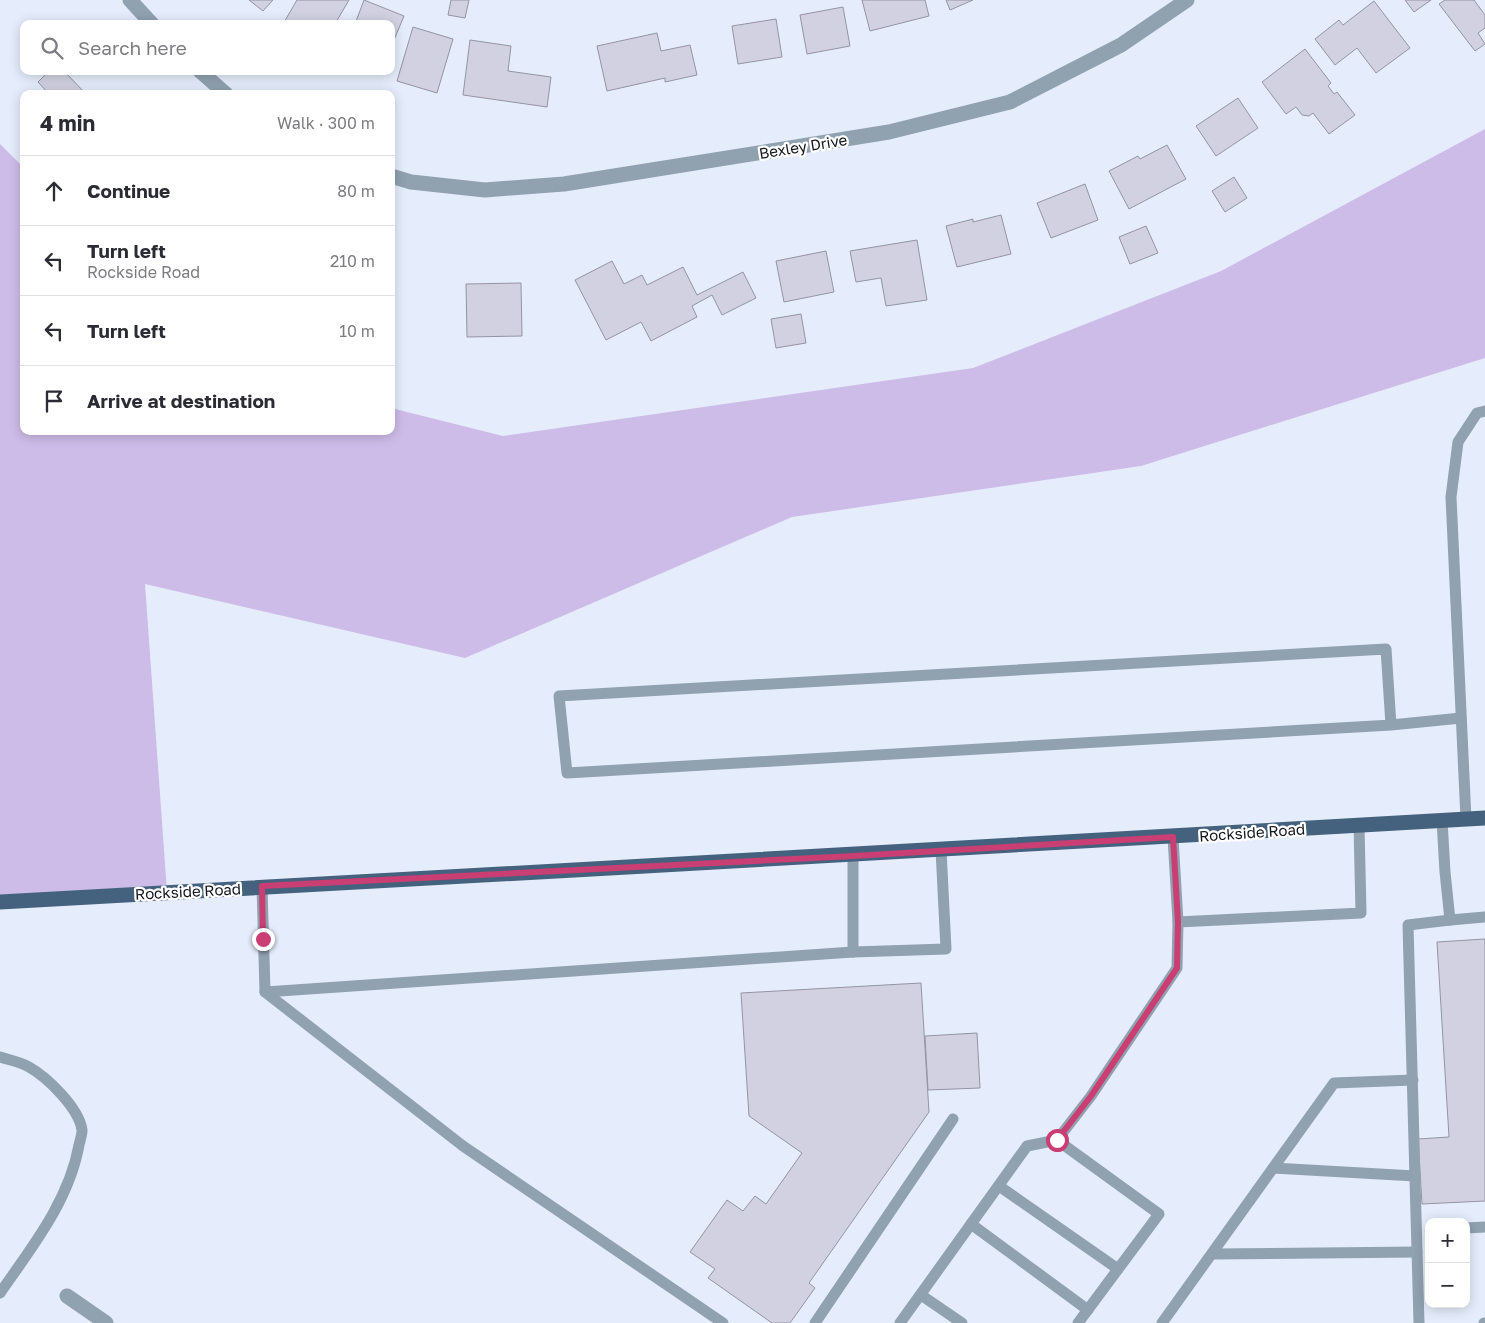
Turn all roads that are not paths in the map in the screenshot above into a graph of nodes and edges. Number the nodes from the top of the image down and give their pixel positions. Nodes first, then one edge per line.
1 (130, 0) edge
2 (1187, 0) edge
3 (148, 20) edge
4 (205, 75) edge
5 (221, 90) edge
6 (395, 177) edge
7 (1485, 411) edge
8 (1461, 718) junction
9 (1390, 726) junction
10 (1485, 818) edge
11 (1466, 819) junction
12 (1442, 820) junction
13 (1359, 825) junction
14 (1173, 837) junction
15 (941, 850) junction
16 (853, 856) junction
17 (262, 886) junction
18 (0, 902) edge
19 (1485, 917) edge
20 (1450, 920) junction
21 (1178, 922) junction
22 (853, 952) junction
23 (265, 992) junction
24 (0, 1057) edge
25 (1413, 1080) junction
26 (953, 1120) dead end
27 (1057, 1140) junction
28 (1274, 1168) junction
29 (1415, 1176) junction
30 (999, 1186) junction
31 (971, 1224) junction
32 (1485, 1227) edge
33 (1470, 1228) edge
34 (1425, 1231) edge
35 (1417, 1232) junction
36 (1417, 1252) junction
37 (1212, 1254) junction
38 (1118, 1269) junction
39 (0, 1293) edge
40 (921, 1295) junction
41 (67, 1296) dead end
42 (1088, 1310) junction
43 (106, 1323) edge
44 (723, 1323) edge
45 (815, 1323) edge
46 (900, 1323) edge
47 (962, 1323) edge
48 (1078, 1323) edge
49 (1162, 1323) edge
50 (1419, 1323) edge

1 - 3 street
2 - 6 street, Bexley Drive
4 - 5 street
7 - 8 lane
8 - 9 lane
8 - 11 lane
9 - 9 lane
10 - 11 main road, Rockside Road
11 - 12 main road, Rockside Road
12 - 13 main road, Rockside Road
12 - 20 lane
13 - 14 main road, Rockside Road
13 - 21 lane
14 - 15 main road, Rockside Road
14 - 21 lane
15 - 16 main road, Rockside Road
15 - 22 lane
16 - 17 main road, Rockside Road
16 - 22 lane
17 - 18 main road, Rockside Road
17 - 23 lane
19 - 20 lane
20 - 25 lane
21 - 27 lane
22 - 23 lane
23 - 44 lane
24 - 39 lane
25 - 28 lane
25 - 29 lane
26 - 45 lane
27 - 30 lane
27 - 38 lane
28 - 29 lane
28 - 37 lane
29 - 35 lane
30 - 31 lane
30 - 38 lane
31 - 40 lane
31 - 42 lane
32 - 33 lane
34 - 35 lane
35 - 36 lane
36 - 37 lane
36 - 50 lane
37 - 49 lane
38 - 42 lane
40 - 46 lane
40 - 47 lane
41 - 43 street
42 - 48 lane

